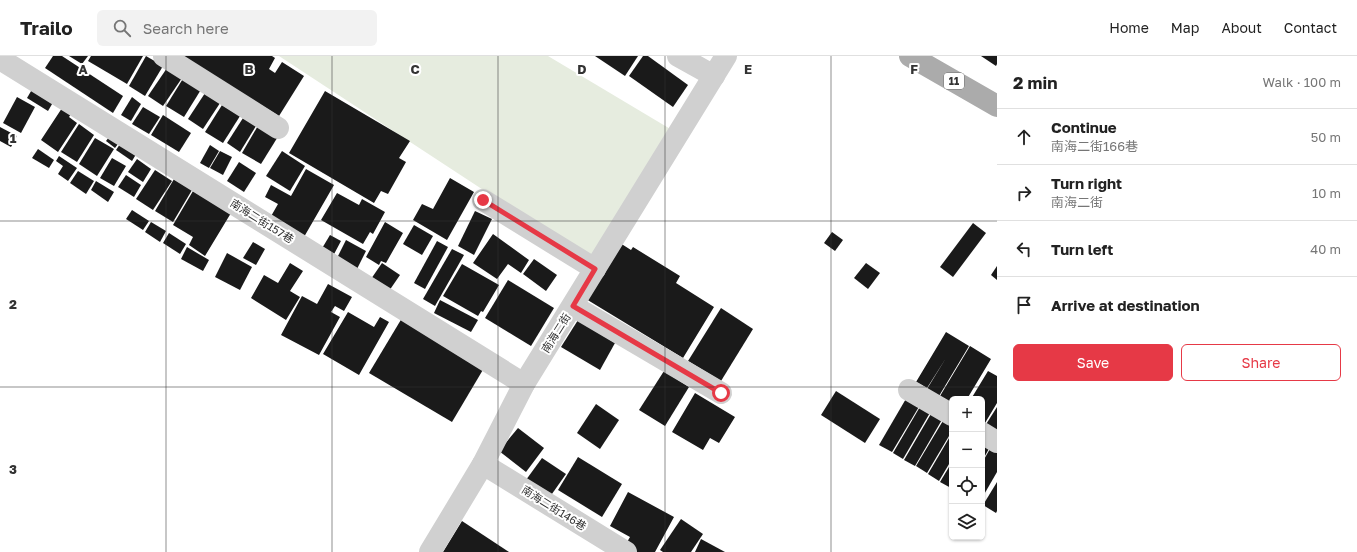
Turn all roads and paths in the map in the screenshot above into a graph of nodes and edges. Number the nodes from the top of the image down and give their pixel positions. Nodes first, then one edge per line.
1 (164, 56) edge
2 (678, 56) edge
3 (726, 56) edge
4 (910, 56) edge
5 (0, 59) edge
6 (714, 76) junction
7 (997, 106) edge
8 (278, 128) dead end
9 (483, 200) dead end
10 (595, 269) junction
11 (573, 306) junction
12 (524, 384) junction
13 (909, 390) dead end
14 (721, 393) dead end
15 (949, 414) edge
16 (985, 435) edge
17 (997, 442) edge
18 (483, 464) junction
19 (430, 552) edge
20 (626, 552) edge

1 - 8 street
2 - 6 street
3 - 6 street, 南海二街
4 - 7 main road, 11
5 - 12 street, 南海二街157巷
6 - 10 street, 南海二街
9 - 10 street
10 - 11 street, 南海二街
11 - 12 street, 南海二街
11 - 14 street
12 - 18 street, 南海二街
13 - 15 street
16 - 17 street
18 - 19 street, 南海二街
18 - 20 street, 南海二街146巷

